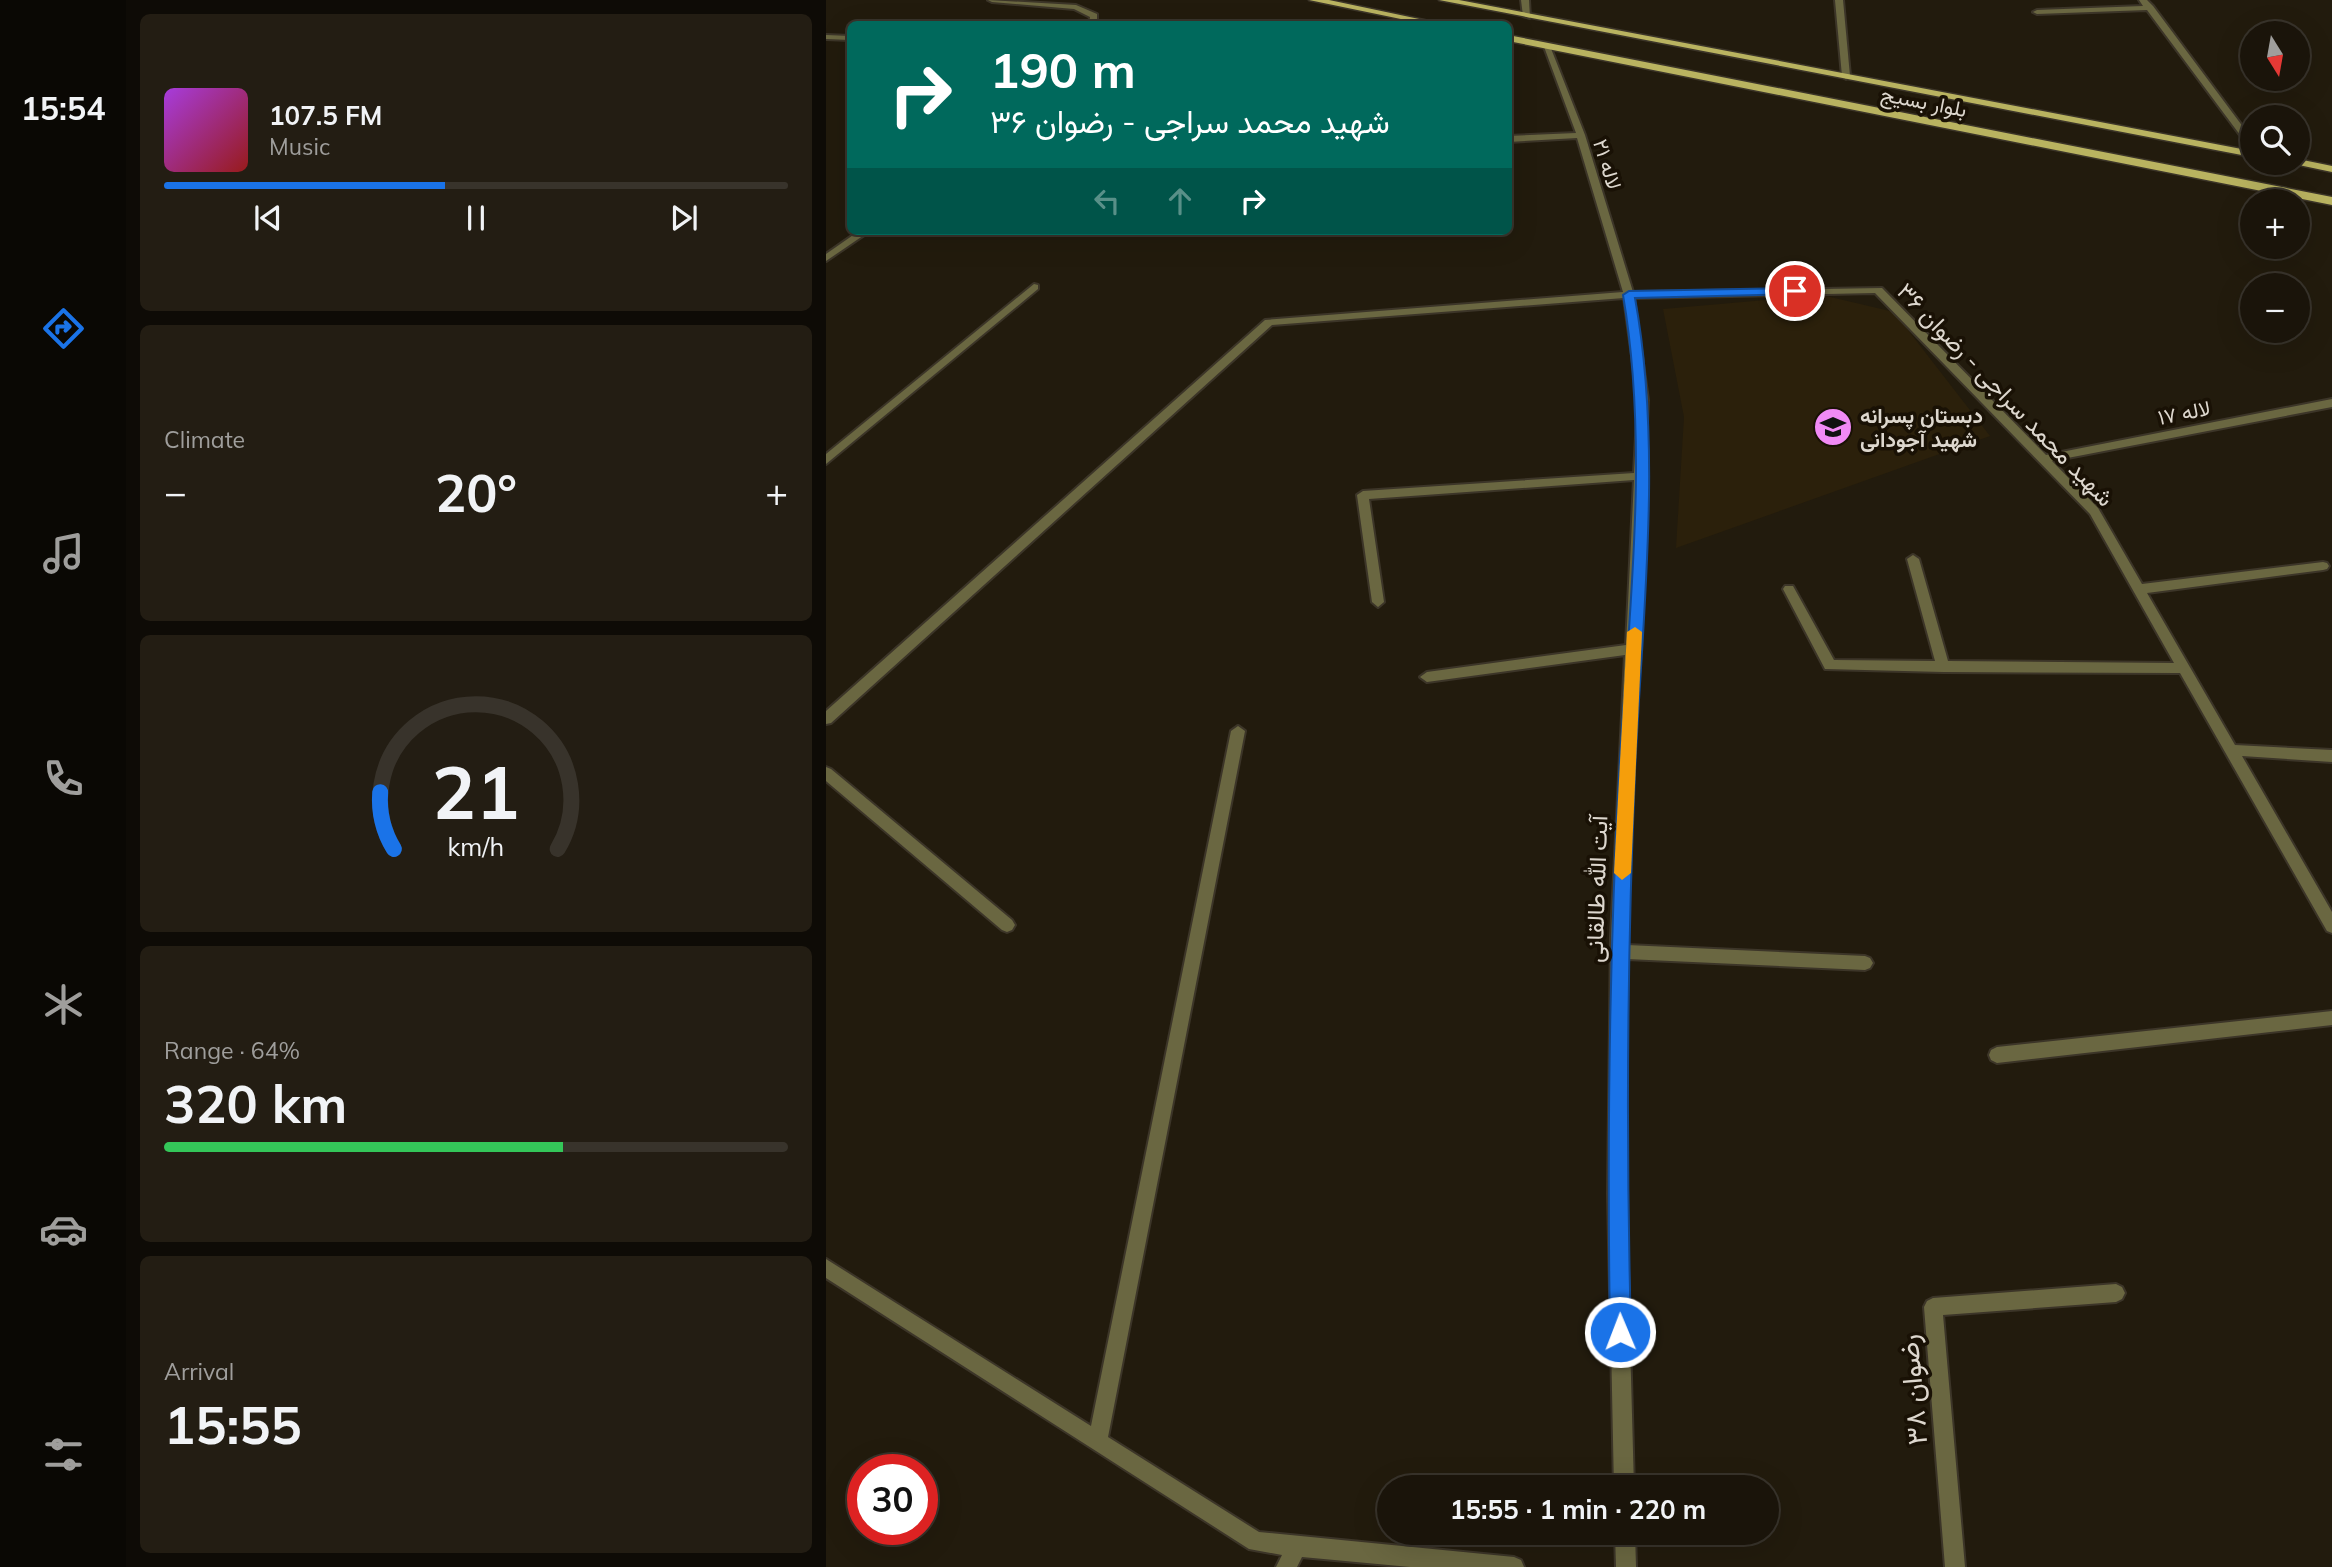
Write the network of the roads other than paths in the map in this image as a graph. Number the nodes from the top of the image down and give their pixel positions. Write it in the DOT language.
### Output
graph roads {
  1 [pos="992,0"];
  2 [pos="1314,0"];
  3 [pos="1444,0"];
  4 [pos="1525,0"];
  5 [pos="1839,0"];
  6 [pos="2143,0"];
  7 [pos="2150,8"];
  8 [pos="2037,12"];
  9 [pos="1527,16"];
  10 [pos="1093,21"];
  11 [pos="1422,21"];
  12 [pos="826,37"];
  13 [pos="847,38"];
  14 [pos="1512,39"];
  15 [pos="1546,46"];
  16 [pos="1846,76"];
  17 [pos="2240,129"];
  18 [pos="1581,135"];
  19 [pos="1512,139"];
  20 [pos="2240,151"];
  21 [pos="2310,164"];
  22 [pos="2332,169"];
  23 [pos="2332,201"];
  24 [pos="859,235"];
  25 [pos="826,258"];
  26 [pos="1034,287"];
  27 [pos="1629,295"];
  28 [pos="2332,403"];
  29 [pos="2043,459"];
  30 [pos="826,460"];
  31 [pos="1642,476"];
  32 [pos="1913,559"];
  33 [pos="2323,566"];
  34 [pos="1789,589"];
  35 [pos="2139,589"];
  36 [pos="1378,602"];
  37 [pos="1634,649"];
  38 [pos="1943,667"];
  39 [pos="2185,668"];
  40 [pos="1427,677"];
  41 [pos="826,719"];
  42 [pos="1238,731"];
  43 [pos="2231,750"];
  44 [pos="2332,757"];
  45 [pos="826,773"];
  46 [pos="1007,925"];
  47 [pos="2332,926"];
  48 [pos="1619,952"];
  49 [pos="1866,963"];
  50 [pos="2332,1018"];
  51 [pos="1997,1055"];
  52 [pos="826,1268"];
  53 [pos="2116,1293"];
  54 [pos="1098,1441"];
  55 [pos="1624,1475"];
  56 [pos="1625,1545"];
  57 [pos="1297,1546"];
  58 [pos="1286,1567"];
  59 [pos="1514,1567"];
  60 [pos="1626,1567"];
  61 [pos="1955,1567"];
  1 -- 10 [label="street"];
  2 -- 11 [label="main road"];
  3 -- 9 [label="main road, بلوار بسیج"];
  4 -- 9 [label="street"];
  5 -- 16 [label="street"];
  6 -- 7 [label="street"];
  7 -- 8 [label="street"];
  7 -- 17 [label="street"];
  9 -- 16 [label="main road, بلوار بسیج"];
  12 -- 13 [label="street"];
  14 -- 15 [label="main road, بلوار بسیج"];
  15 -- 18 [label="street, لاله ۲۱"];
  15 -- 23 [label="main road, بلوار بسیج"];
  16 -- 20 [label="main road, بلوار بسیج"];
  18 -- 19 [label="street"];
  18 -- 27 [label="street, لاله ۲۱"];
  21 -- 22 [label="main road"];
  24 -- 25 [label="street"];
  26 -- 30 [label="street"];
  27 -- 29 [label="street, شهید محمد سراجی - رضوان ۳۶"];
  27 -- 31 [label="street, آیت الله طالقانی"];
  27 -- 41 [label="street, شهید محمد سراجی - رضوان ۳۶"];
  28 -- 29 [label="street, لاله ۱۷"];
  29 -- 35 [label="street, شهید محمد سراجی - رضوان ۳۶"];
  31 -- 36 [label="street"];
  31 -- 37 [label="street, آیت الله طالقانی"];
  32 -- 38 [label="street"];
  33 -- 35 [label="street"];
  34 -- 38 [label="street"];
  35 -- 39 [label="street, شهید محمد سراجی - رضوان ۳۶"];
  37 -- 40 [label="street"];
  37 -- 48 [label="street, آیت الله طالقانی"];
  38 -- 39 [label="street"];
  39 -- 43 [label="street, شهید محمد سراجی - رضوان ۳۶"];
  42 -- 54 [label="street"];
  43 -- 44 [label="street"];
  43 -- 47 [label="street, شهید محمد سراجی - رضوان ۳۶"];
  45 -- 46 [label="street"];
  48 -- 49 [label="street"];
  48 -- 55 [label="street, آیت الله طالقانی"];
  50 -- 51 [label="street"];
  52 -- 54 [label="street"];
  53 -- 61 [label="street, رضوان ۳۸"];
  54 -- 57 [label="street"];
  56 -- 60 [label="street"];
  57 -- 58 [label="street"];
  57 -- 59 [label="street"];
}
